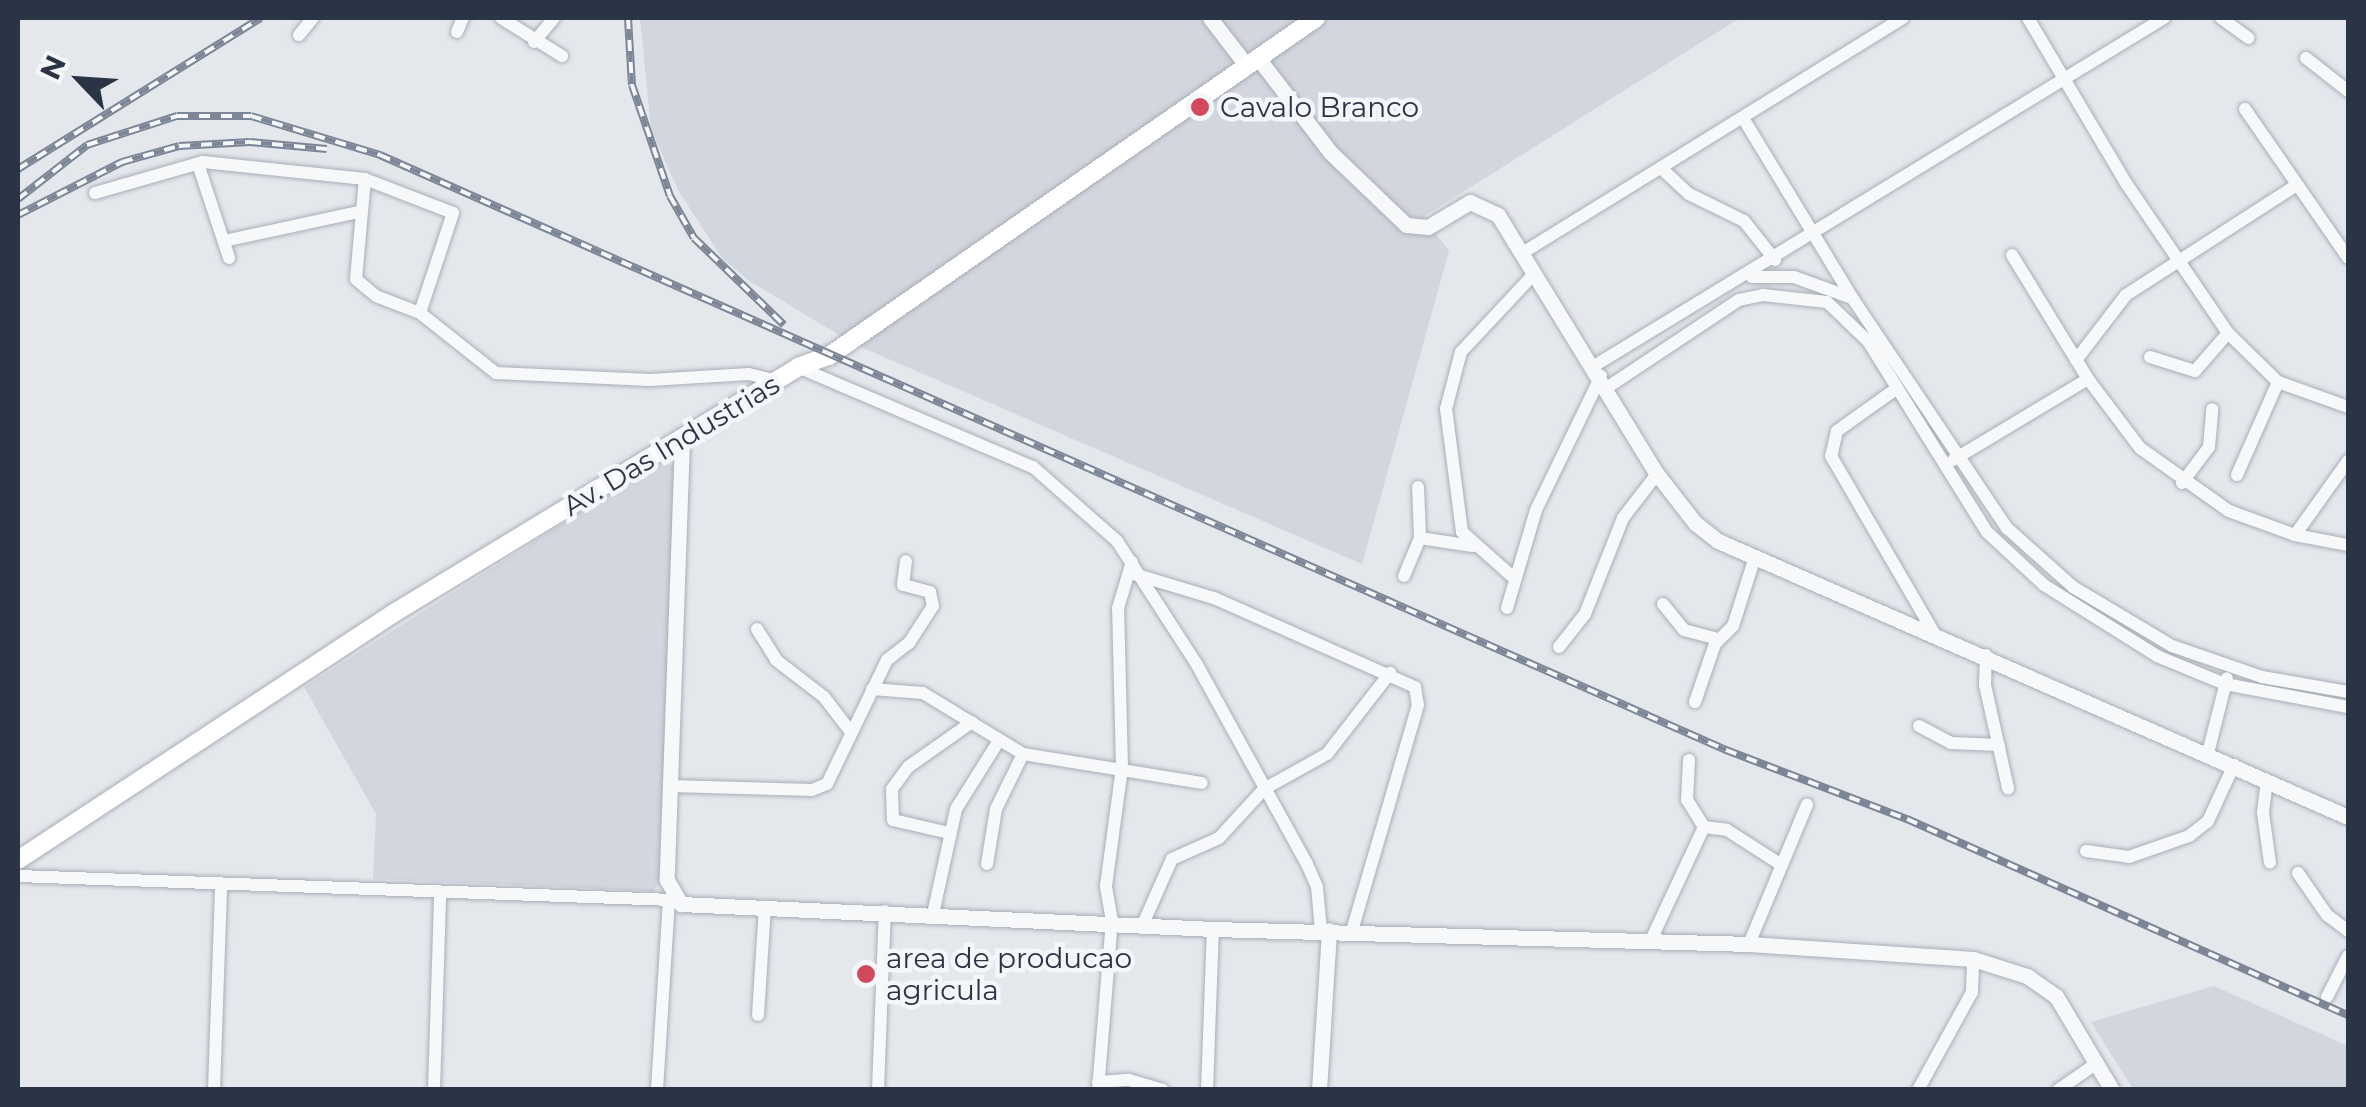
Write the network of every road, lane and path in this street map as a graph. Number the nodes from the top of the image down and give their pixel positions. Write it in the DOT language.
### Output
graph roads {
  1 [pos="313,18"];
  2 [pos="463,18"];
  3 [pos="502,18"];
  4 [pos="554,18"];
  5 [pos="1210,18"];
  6 [pos="1316,18"];
  7 [pos="1903,18"];
  8 [pos="2028,18"];
  9 [pos="2164,18"];
  10 [pos="2221,18"];
  11 [pos="457,32"];
  12 [pos="299,35"];
  13 [pos="2249,38"];
  14 [pos="534,42"];
  15 [pos="562,56"];
  16 [pos="2306,58"];
  17 [pos="1252,62"];
  18 [pos="2066,77"];
  19 [pos="2348,91"];
  20 [pos="2245,109"];
  21 [pos="1743,118"];
  22 [pos="198,164"];
  23 [pos="1661,168"];
  24 [pos="365,179"];
  25 [pos="2295,186"];
  26 [pos="95,193"];
  27 [pos="358,212"];
  28 [pos="1818,233"];
  29 [pos="224,241"];
  30 [pos="1524,252"];
  31 [pos="2012,254"];
  32 [pos="229,258"];
  33 [pos="2348,258"];
  34 [pos="1776,260"];
  35 [pos="2178,262"];
  36 [pos="1534,274"];
  37 [pos="1744,278"];
  38 [pos="1854,299"];
  39 [pos="420,313"];
  40 [pos="1669,322"];
  41 [pos="2228,333"];
  42 [pos="1882,334"];
  43 [pos="1680,338"];
  44 [pos="1868,342"];
  45 [pos="2150,357"];
  46 [pos="2076,360"];
  47 [pos="798,368"];
  48 [pos="1601,376"];
  49 [pos="2088,379"];
  50 [pos="777,382"];
  51 [pos="2278,382"];
  52 [pos="1894,391"];
  53 [pos="2348,407"];
  54 [pos="2212,410"];
  55 [pos="682,440"];
  56 [pos="1958,457"];
  57 [pos="2348,461"];
  58 [pos="1943,467"];
  59 [pos="1657,474"];
  60 [pos="2237,475"];
  61 [pos="2182,483"];
  62 [pos="1418,487"];
  63 [pos="2296,535"];
  64 [pos="1420,538"];
  65 [pos="2348,544"];
  66 [pos="1472,546"];
  67 [pos="1756,556"];
  68 [pos="906,560"];
  69 [pos="1133,568"];
  70 [pos="1404,576"];
  71 [pos="1515,579"];
  72 [pos="1662,604"];
  73 [pos="1506,608"];
  74 [pos="757,628"];
  75 [pos="1933,632"];
  76 [pos="1718,639"];
  77 [pos="1558,647"];
  78 [pos="1986,655"];
  79 [pos="2230,666"];
  80 [pos="1390,674"];
  81 [pos="2226,684"];
  82 [pos="872,689"];
  83 [pos="2348,692"];
  84 [pos="1695,702"];
  85 [pos="2348,707"];
  86 [pos="972,722"];
  87 [pos="1918,726"];
  88 [pos="850,731"];
  89 [pos="998,742"];
  90 [pos="1999,745"];
  91 [pos="2208,753"];
  92 [pos="1024,754"];
  93 [pos="1689,760"];
  94 [pos="2234,765"];
  95 [pos="1122,768"];
  96 [pos="2267,780"];
  97 [pos="1202,783"];
  98 [pos="670,786"];
  99 [pos="2008,788"];
  100 [pos="1264,789"];
  101 [pos="1807,805"];
  102 [pos="2348,817"];
  103 [pos="1704,827"];
  104 [pos="949,833"];
  105 [pos="2086,851"];
  106 [pos="18,860"];
  107 [pos="2270,863"];
  108 [pos="987,864"];
  109 [pos="1780,864"];
  110 [pos="2298,873"];
  111 [pos="18,876"];
  112 [pos="221,888"];
  113 [pos="440,895"];
  114 [pos="671,900"];
  115 [pos="765,908"];
  116 [pos="885,911"];
  117 [pos="933,914"];
  118 [pos="1112,922"];
  119 [pos="1144,924"];
  120 [pos="1213,929"];
  121 [pos="1326,931"];
  122 [pos="1352,931"];
  123 [pos="2348,931"];
  124 [pos="1651,940"];
  125 [pos="1750,944"];
  126 [pos="2348,956"];
  127 [pos="1973,960"];
  128 [pos="2327,997"];
  129 [pos="758,1015"];
  130 [pos="2097,1062"];
  131 [pos="1098,1086"];
  132 [pos="214,1090"];
  133 [pos="434,1090"];
  134 [pos="656,1090"];
  135 [pos="878,1090"];
  136 [pos="1163,1090"];
  137 [pos="1207,1090"];
  138 [pos="1319,1090"];
  139 [pos="1918,1090"];
  140 [pos="2058,1090"];
  141 [pos="2112,1090"];
  1 -- 12 [label="street"];
  2 -- 11 [label="street"];
  3 -- 14 [label="street"];
  4 -- 14 [label="street"];
  5 -- 17 [label="street"];
  6 -- 17 [label="main road, Av. Das Industrias"];
  7 -- 21 [label="street"];
  8 -- 18 [label="street"];
  9 -- 18 [label="street"];
  10 -- 13 [label="street"];
  14 -- 15 [label="street"];
  16 -- 19 [label="street"];
  17 -- 30 [label="street"];
  17 -- 47 [label="main road, Av. Das Industrias"];
  18 -- 28 [label="street"];
  18 -- 35 [label="street"];
  20 -- 25 [label="street"];
  21 -- 23 [label="street"];
  21 -- 28 [label="street"];
  22 -- 24 [label="street"];
  22 -- 26 [label="street"];
  22 -- 29 [label="street"];
  23 -- 30 [label="street"];
  23 -- 34 [label="street"];
  24 -- 27 [label="street"];
  24 -- 39 [label="street"];
  25 -- 33 [label="street"];
  25 -- 35 [label="street"];
  27 -- 29 [label="street"];
  27 -- 39 [label="street"];
  28 -- 34 [label="street"];
  28 -- 38 [label="street"];
  29 -- 32 [label="street"];
  30 -- 36 [label="street"];
  31 -- 46 [label="street"];
  34 -- 37 [label="street"];
  35 -- 41 [label="street"];
  35 -- 46 [label="street"];
  36 -- 48 [label="street"];
  36 -- 66 [label="street"];
  37 -- 38 [label="street"];
  37 -- 40 [label="street"];
  38 -- 42 [label="street"];
  39 -- 50 [label="street"];
  40 -- 43 [label="street"];
  40 -- 48 [label="street"];
  41 -- 45 [label="street"];
  41 -- 51 [label="street"];
  42 -- 44 [label="street"];
  42 -- 56 [label="street"];
  43 -- 44 [label="street"];
  43 -- 48 [label="street"];
  44 -- 52 [label="street"];
  46 -- 49 [label="street"];
  47 -- 50 [label="main road, Av. Das Industrias"];
  47 -- 69 [label="street"];
  48 -- 59 [label="street"];
  48 -- 71 [label="street"];
  49 -- 56 [label="street"];
  49 -- 61 [label="street"];
  50 -- 55 [label="main road, Av. Das Industrias"];
  51 -- 53 [label="street"];
  51 -- 60 [label="street"];
  52 -- 58 [label="street"];
  52 -- 75 [label="street"];
  54 -- 61 [label="street"];
  55 -- 98 [label="street"];
  55 -- 106 [label="main road, Av. Das Industrias"];
  56 -- 58 [label="street"];
  56 -- 79 [label="street"];
  57 -- 63 [label="street"];
  58 -- 81 [label="street"];
  59 -- 67 [label="street"];
  59 -- 77 [label="street"];
  61 -- 63 [label="street"];
  62 -- 64 [label="street"];
  63 -- 65 [label="street"];
  64 -- 66 [label="street"];
  64 -- 70 [label="street"];
  66 -- 71 [label="street"];
  67 -- 75 [label="street"];
  67 -- 76 [label="street"];
  68 -- 82 [label="street"];
  69 -- 80 [label="street"];
  69 -- 95 [label="street"];
  69 -- 100 [label="street"];
  71 -- 73 [label="street"];
  72 -- 76 [label="street"];
  74 -- 88 [label="street"];
  75 -- 78 [label="street"];
  76 -- 84 [label="street"];
  78 -- 90 [label="street"];
  78 -- 91 [label="street"];
  79 -- 81 [label="street"];
  79 -- 83 [label="street"];
  80 -- 100 [label="street"];
  80 -- 122 [label="street"];
  81 -- 85 [label="street"];
  81 -- 91 [label="street"];
  82 -- 86 [label="street"];
  82 -- 88 [label="street"];
  86 -- 89 [label="street"];
  86 -- 104 [label="street"];
  87 -- 90 [label="street"];
  88 -- 98 [label="street"];
  89 -- 92 [label="street"];
  89 -- 104 [label="street"];
  90 -- 99 [label="street"];
  91 -- 94 [label="street"];
  92 -- 95 [label="street"];
  92 -- 108 [label="street"];
  93 -- 103 [label="street"];
  94 -- 96 [label="street"];
  94 -- 105 [label="street"];
  95 -- 97 [label="street"];
  95 -- 118 [label="street"];
  96 -- 102 [label="street"];
  96 -- 107 [label="street"];
  98 -- 114 [label="street"];
  100 -- 119 [label="street"];
  100 -- 121 [label="street"];
  101 -- 109 [label="street"];
  103 -- 109 [label="street"];
  103 -- 124 [label="street"];
  104 -- 117 [label="street"];
  109 -- 125 [label="street"];
  110 -- 123 [label="street"];
  111 -- 112 [label="street"];
  112 -- 113 [label="street"];
  112 -- 132 [label="street"];
  113 -- 114 [label="street"];
  113 -- 133 [label="street"];
  114 -- 115 [label="street"];
  114 -- 134 [label="street"];
  115 -- 116 [label="street"];
  115 -- 129 [label="street"];
  116 -- 117 [label="street"];
  116 -- 135 [label="street"];
  117 -- 118 [label="street"];
  118 -- 119 [label="street"];
  118 -- 131 [label="street"];
  119 -- 120 [label="street"];
  120 -- 121 [label="street"];
  120 -- 137 [label="street"];
  121 -- 122 [label="street"];
  121 -- 138 [label="street"];
  122 -- 124 [label="street"];
  124 -- 125 [label="street"];
  125 -- 127 [label="street"];
  126 -- 128 [label="street"];
  127 -- 130 [label="street"];
  127 -- 139 [label="street"];
  130 -- 140 [label="street"];
  130 -- 141 [label="street"];
  131 -- 136 [label="street"];
}
